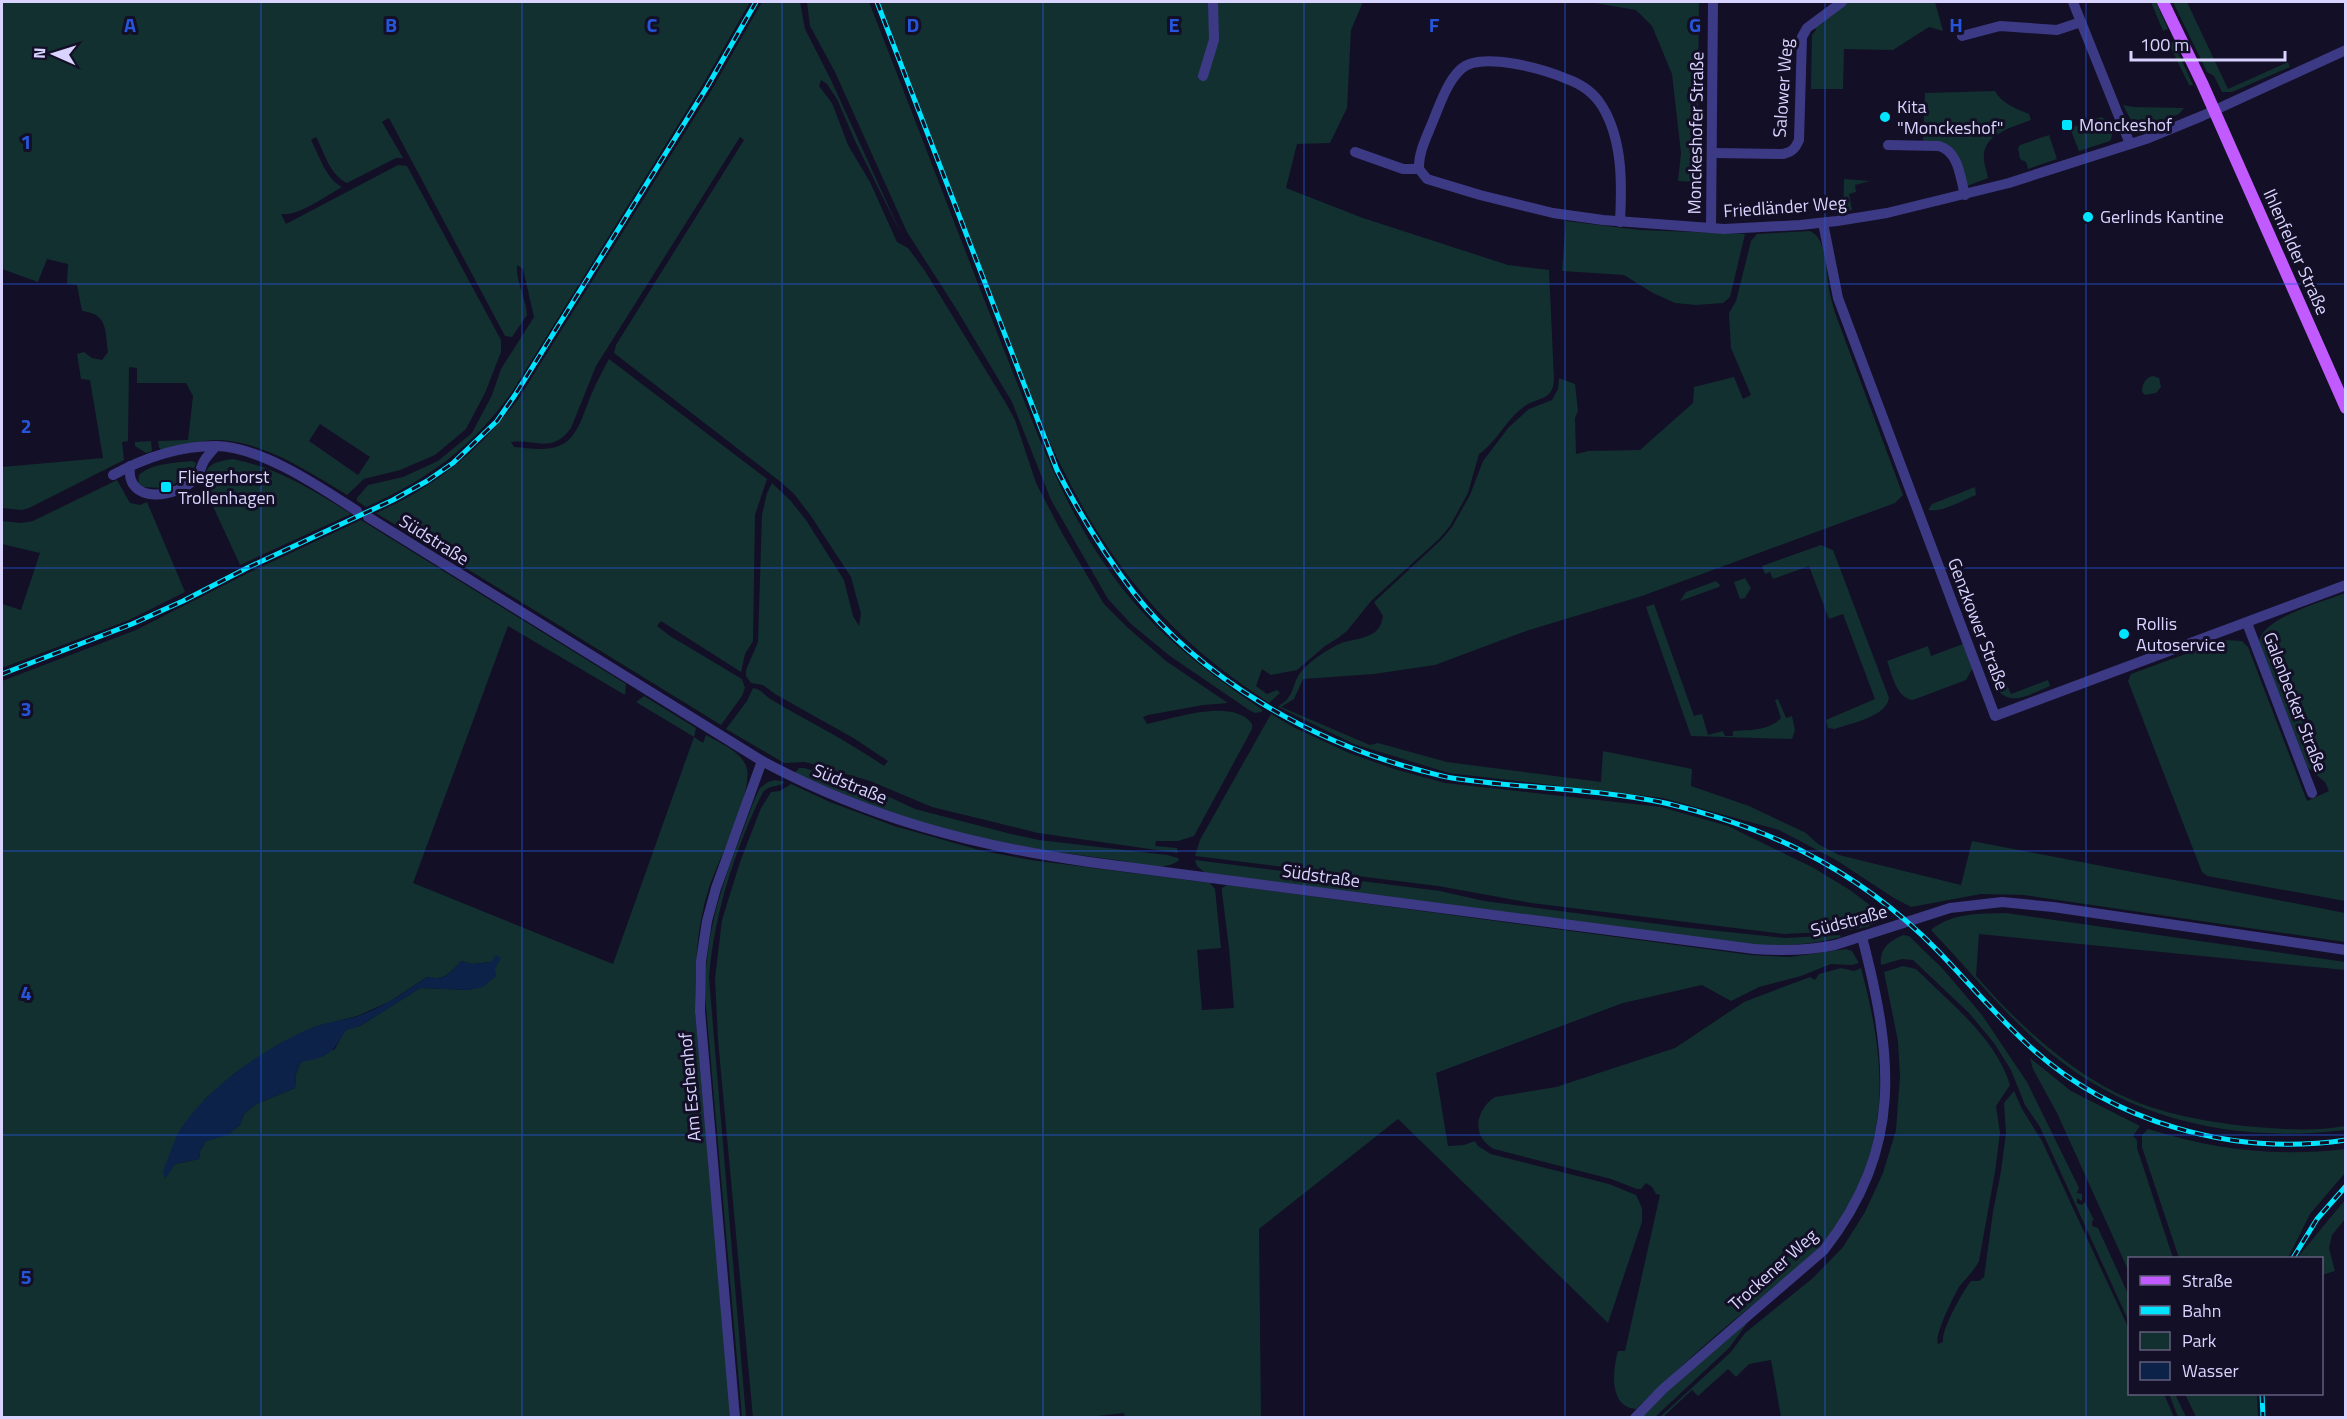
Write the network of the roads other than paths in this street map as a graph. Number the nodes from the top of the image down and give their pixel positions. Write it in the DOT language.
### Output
graph roads {
  1 [pos="1213,2"];
  2 [pos="1713,2"];
  3 [pos="1842,2"];
  4 [pos="2073,2"];
  5 [pos="2163,2"];
  6 [pos="2081,22"];
  7 [pos="1962,36"];
  8 [pos="2346,50"];
  9 [pos="1203,75"];
  10 [pos="2213,110"];
  11 [pos="2130,144"];
  12 [pos="1888,145"];
  13 [pos="1355,152"];
  14 [pos="1713,153"];
  15 [pos="1419,169"];
  16 [pos="1965,195"];
  17 [pos="1620,222"];
  18 [pos="1823,223"];
  19 [pos="1711,228"];
  20 [pos="2346,408"];
  21 [pos="216,446"];
  22 [pos="130,466"];
  23 [pos="113,475"];
  24 [pos="357,511"];
  25 [pos="368,517"];
  26 [pos="2346,585"];
  27 [pos="2247,623"];
  28 [pos="762,761"];
  29 [pos="2312,793"];
  30 [pos="1862,937"];
  31 [pos="2346,950"];
  32 [pos="735,1418"];
  33 [pos="1635,1418"];
  1 -- 9 [label="street"];
  2 -- 14 [label="street, Monckeshofer Straße"];
  3 -- 14 [label="street, Salower Weg"];
  4 -- 6 [label="street"];
  5 -- 10 [label="main road, Ihlenfelder Straße"];
  6 -- 7 [label="street"];
  6 -- 11 [label="street"];
  8 -- 10 [label="street"];
  10 -- 11 [label="street, Friedländer Weg"];
  10 -- 20 [label="main road, Ihlenfelder Straße"];
  11 -- 16 [label="street, Friedländer Weg"];
  12 -- 16 [label="street"];
  13 -- 15 [label="street, Friedländer Weg"];
  14 -- 19 [label="street, Monckeshofer Straße"];
  15 -- 17 [label="street, Friedländer Weg"];
  15 -- 17 [label="street"];
  16 -- 18 [label="street, Friedländer Weg"];
  17 -- 19 [label="street, Friedländer Weg"];
  18 -- 19 [label="street, Friedländer Weg"];
  18 -- 27 [label="street, Genzkower Straße"];
  21 -- 22 [label="street"];
  21 -- 22 [label="street"];
  21 -- 24 [label="street"];
  22 -- 23 [label="street"];
  25 -- 28 [label="street, Südstraße"];
  26 -- 27 [label="street, Genzkower Straße"];
  27 -- 29 [label="street, Galenbecker Straße"];
  28 -- 30 [label="street, Südstraße"];
  28 -- 32 [label="street, Am Eschenhof"];
  30 -- 31 [label="street, Südstraße"];
  30 -- 33 [label="street, Trockener Weg"];
}
